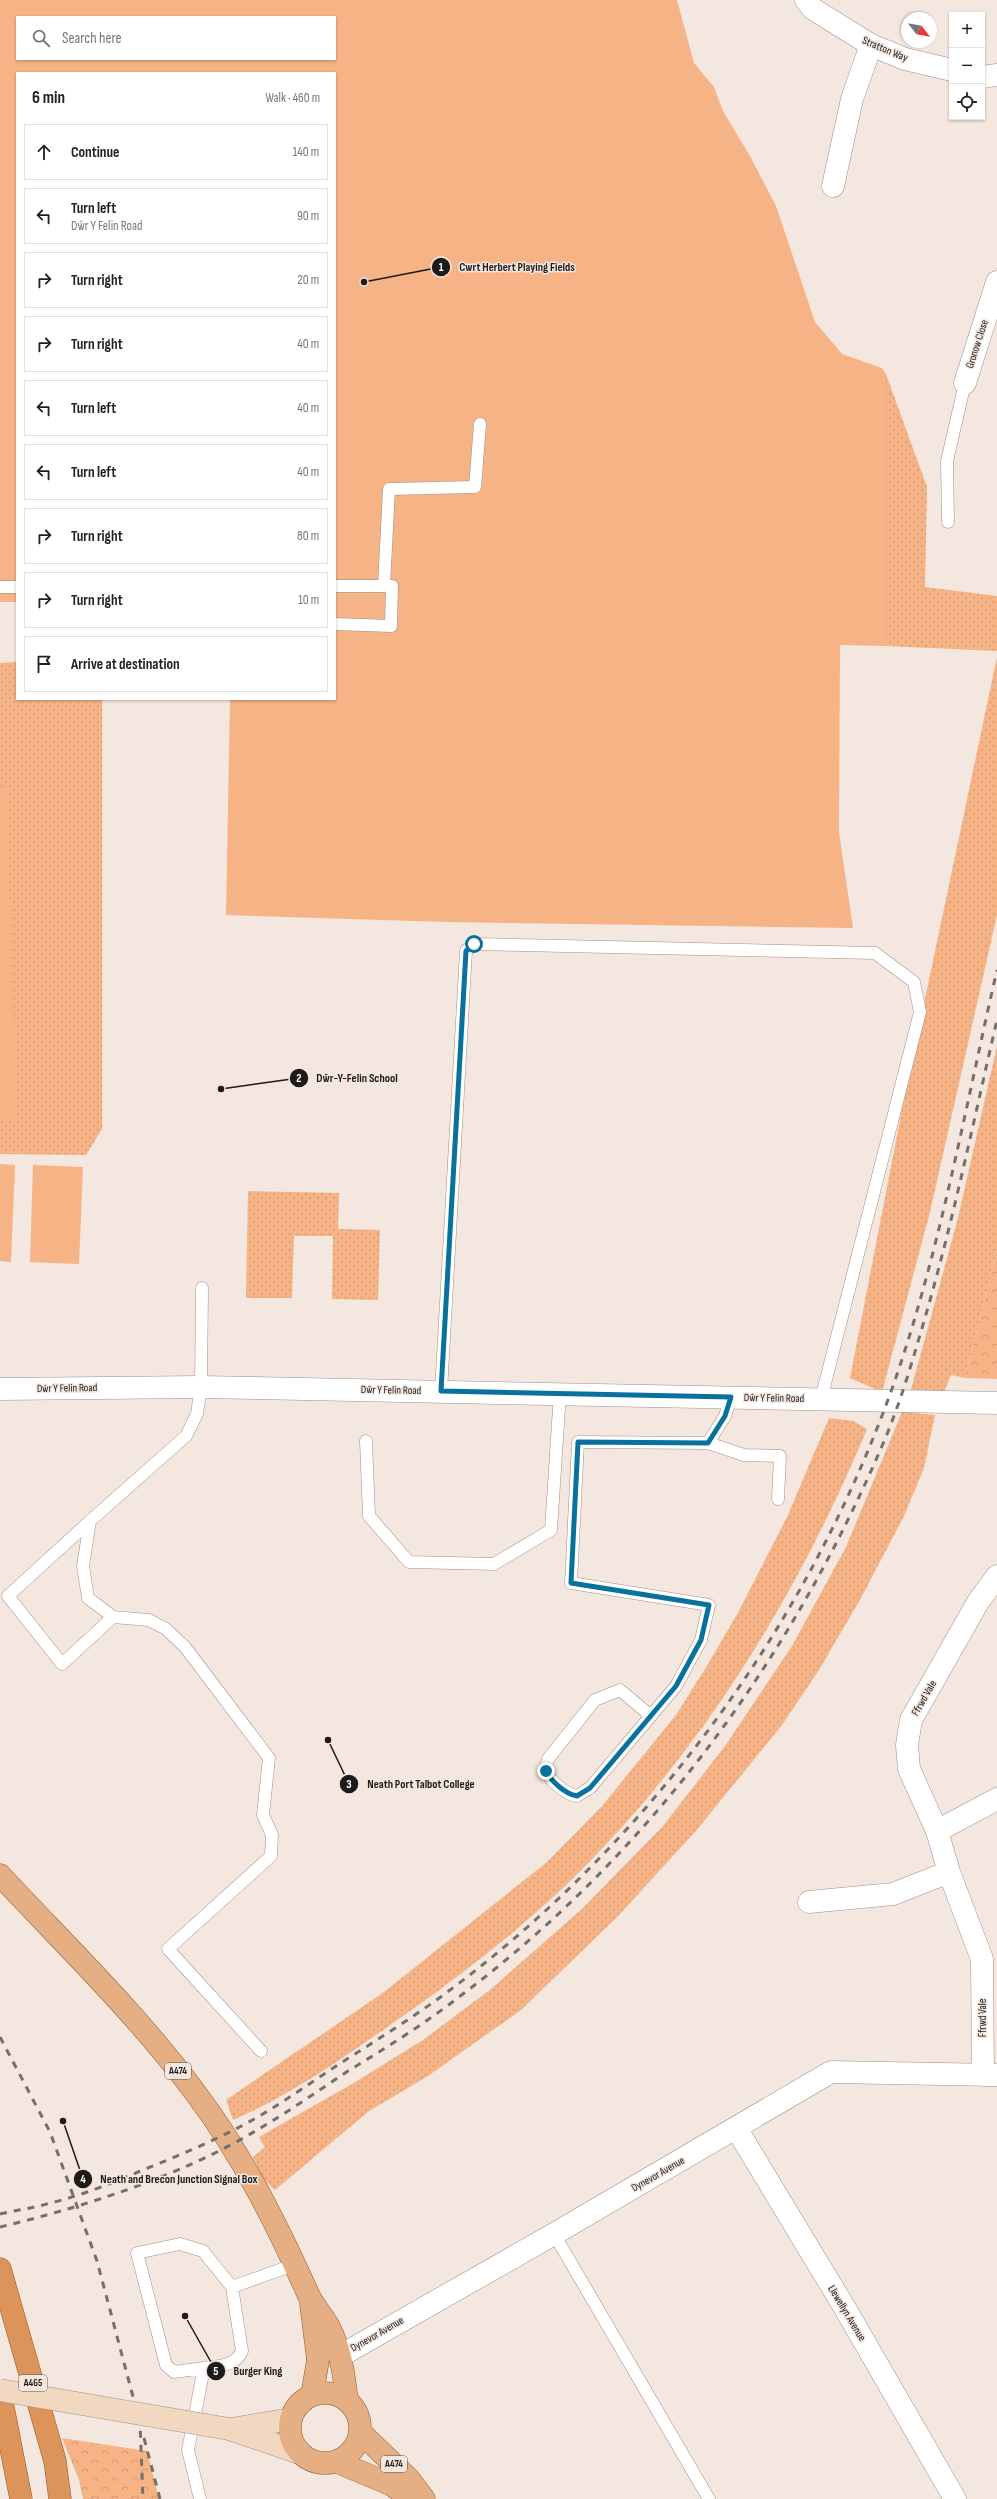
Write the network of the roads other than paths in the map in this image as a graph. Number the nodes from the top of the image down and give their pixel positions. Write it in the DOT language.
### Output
graph roads {
  1 [pos="806,0"];
  2 [pos="871,45"];
  3 [pos="949,69"];
  4 [pos="997,75"];
  5 [pos="985,77"];
  6 [pos="833,186"];
  7 [pos="997,282"];
  8 [pos="964,383"];
  9 [pos="480,424"];
  10 [pos="948,522"];
  11 [pos="336,586"];
  12 [pos="384,586"];
  13 [pos="0,587"];
  14 [pos="16,587"];
  15 [pos="336,624"];
  16 [pos="202,1288"];
  17 [pos="201,1387"];
  18 [pos="0,1389"];
  19 [pos="441,1391"];
  20 [pos="560,1393"];
  21 [pos="731,1397"];
  22 [pos="821,1399"];
  23 [pos="997,1403"];
  24 [pos="366,1441"];
  25 [pos="708,1443"];
  26 [pos="778,1499"];
  27 [pos="90,1522"];
  28 [pos="997,1576"];
  29 [pos="113,1617"];
  30 [pos="651,1716"];
  31 [pos="997,1799"];
  32 [pos="937,1830"];
  33 [pos="949,1872"];
  34 [pos="0,1875"];
  35 [pos="809,1902"];
  36 [pos="261,2051"];
  37 [pos="990,2075"];
  38 [pos="736,2128"];
  39 [pos="554,2234"];
  40 [pos="296,2264"];
  41 [pos="0,2269"];
  42 [pos="232,2287"];
  43 [pos="310,2298"];
  44 [pos="340,2356"];
  45 [pos="204,2368"];
  46 [pos="0,2391"];
  47 [pos="312,2395"];
  48 [pos="347,2400"];
  49 [pos="291,2419"];
  50 [pos="229,2429"];
  51 [pos="360,2432"];
  52 [pos="300,2453"];
  53 [pos="337,2462"];
  54 [pos="21,2499"];
  55 [pos="60,2499"];
  56 [pos="200,2499"];
  57 [pos="411,2499"];
  58 [pos="424,2499"];
  59 [pos="709,2499"];
  60 [pos="955,2499"];
  1 -- 2 [label="street, Stratton Way"];
  2 -- 3 [label="street, Stratton Way"];
  2 -- 6 [label="street"];
  4 -- 5 [label="street"];
  7 -- 8 [label="street, Gronow Close"];
  8 -- 10 [label="lane"];
  9 -- 12 [label="lane"];
  11 -- 12 [label="lane"];
  12 -- 15 [label="lane"];
  13 -- 14 [label="lane"];
  16 -- 17 [label="lane"];
  17 -- 18 [label="street, Dŵr Y Felin Road"];
  17 -- 19 [label="street, Dŵr Y Felin Road"];
  17 -- 27 [label="lane"];
  19 -- 20 [label="street, Dŵr Y Felin Road"];
  19 -- 22 [label="lane"];
  20 -- 21 [label="street, Dŵr Y Felin Road"];
  20 -- 24 [label="lane"];
  21 -- 22 [label="street, Dŵr Y Felin Road"];
  21 -- 25 [label="lane"];
  22 -- 23 [label="street, Dŵr Y Felin Road"];
  25 -- 26 [label="lane"];
  25 -- 30 [label="lane"];
  27 -- 29 [label="lane"];
  27 -- 29 [label="lane"];
  28 -- 32 [label="street, Ffrwd Vale"];
  29 -- 36 [label="lane"];
  30 -- 30 [label="lane"];
  31 -- 32 [label="street"];
  32 -- 33 [label="street, Ffrwd Vale"];
  33 -- 35 [label="street"];
  33 -- 37 [label="street, Ffrwd Vale"];
  34 -- 40 [label="main road, A474"];
  37 -- 38 [label="street, Dynevor Avenue"];
  38 -- 39 [label="street, Dynevor Avenue"];
  38 -- 60 [label="street, Llewellyn Avenue"];
  39 -- 44 [label="street, Dynevor Avenue"];
  39 -- 59 [label="lane"];
  40 -- 42 [label="lane"];
  40 -- 43 [label="main road, A474"];
  41 -- 55 [label="highway, A465"];
  42 -- 45 [label="lane"];
  42 -- 45 [label="lane"];
  43 -- 44 [label="main road, A474"];
  43 -- 47 [label="main road, A474"];
  44 -- 48 [label="main road, A474"];
  45 -- 56 [label="lane"];
  46 -- 50 [label="main road, bridge"];
  46 -- 54 [label="highway"];
  47 -- 48 [label="main road"];
  47 -- 49 [label="main road"];
  48 -- 51 [label="main road"];
  49 -- 50 [label="main road"];
  49 -- 52 [label="main road"];
  50 -- 52 [label="main road"];
  51 -- 53 [label="main road"];
  51 -- 58 [label="main road, A474"];
  52 -- 53 [label="main road"];
  53 -- 57 [label="main road, A474"];
}
